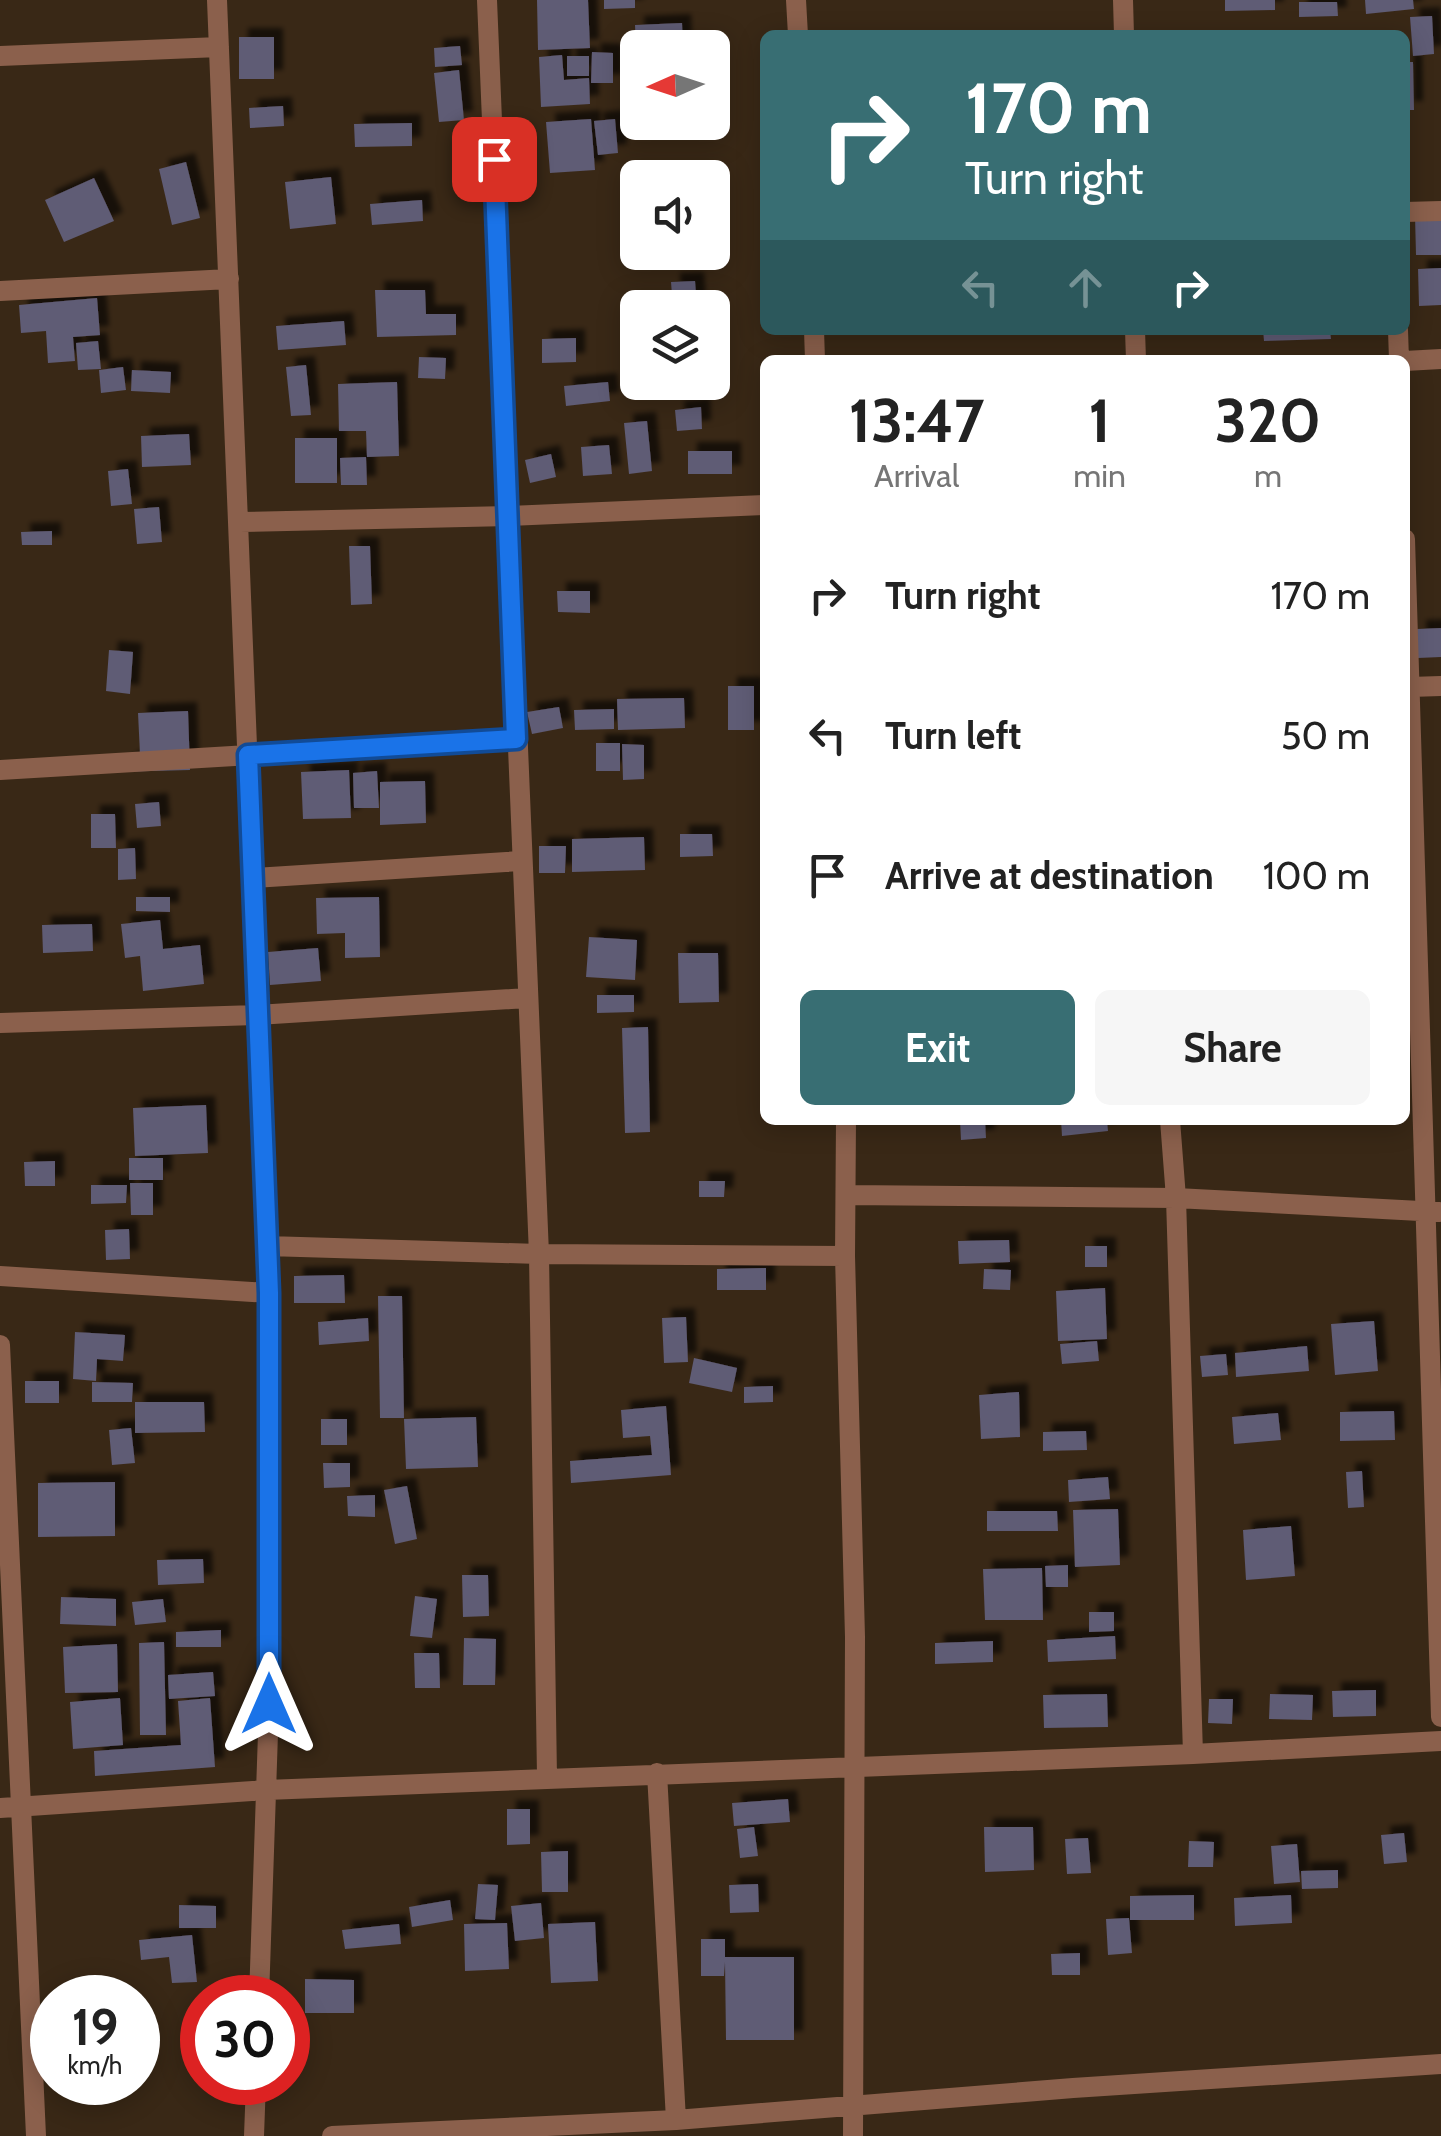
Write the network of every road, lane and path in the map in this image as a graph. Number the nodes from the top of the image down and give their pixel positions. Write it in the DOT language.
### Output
graph roads {
  1 [pos="217,0"];
  2 [pos="486,0"];
  3 [pos="796,0"];
  4 [pos="1123,0"];
  5 [pos="798,30"];
  6 [pos="1124,30"];
  7 [pos="218,46"];
  8 [pos="0,56"];
  9 [pos="1441,211"];
  10 [pos="1410,212"];
  11 [pos="229,278"];
  12 [pos="0,290"];
  13 [pos="1441,359"];
  14 [pos="1410,360"];
  15 [pos="760,505"];
  16 [pos="509,516"];
  17 [pos="240,522"];
  18 [pos="1441,686"];
  19 [pos="1410,688"];
  20 [pos="516,739"];
  21 [pos="248,755"];
  22 [pos="0,770"];
  23 [pos="521,861"];
  24 [pos="253,878"];
  25 [pos="527,998"];
  26 [pos="1413,1014"];
  27 [pos="258,1015"];
  28 [pos="0,1023"];
  29 [pos="846,1125"];
  30 [pos="1170,1125"];
  31 [pos="847,1195"];
  32 [pos="1176,1198"];
  33 [pos="1434,1212"];
  34 [pos="267,1246"];
  35 [pos="539,1254"];
  36 [pos="845,1256"];
  37 [pos="0,1276"];
  38 [pos="269,1293"];
  39 [pos="0,1345"];
  40 [pos="1441,1716"];
  41 [pos="1441,1741"];
  42 [pos="1193,1754"];
  43 [pos="856,1766"];
  44 [pos="658,1773"];
  45 [pos="548,1777"];
  46 [pos="266,1790"];
  47 [pos="23,1806"];
  48 [pos="0,1808"];
  49 [pos="260,1975"];
  50 [pos="1441,2064"];
  51 [pos="255,2105"];
  52 [pos="853,2108"];
  53 [pos="676,2120"];
  54 [pos="572,2130"];
  55 [pos="36,2136"];
  56 [pos="254,2136"];
  57 [pos="332,2136"];
  58 [pos="853,2136"];
  1 -- 7 [label="street"];
  2 -- 16 [label="street"];
  3 -- 5 [label="street"];
  4 -- 6 [label="street"];
  7 -- 8 [label="street"];
  7 -- 11 [label="street"];
  9 -- 10 [label="street"];
  11 -- 12 [label="street"];
  11 -- 17 [label="street"];
  13 -- 14 [label="street"];
  15 -- 16 [label="street"];
  16 -- 17 [label="street"];
  16 -- 20 [label="street"];
  17 -- 21 [label="street"];
  18 -- 19 [label="street"];
  19 -- 26 [label="street"];
  20 -- 21 [label="street"];
  20 -- 23 [label="street"];
  21 -- 22 [label="street"];
  21 -- 24 [label="street"];
  23 -- 24 [label="street"];
  23 -- 25 [label="street"];
  24 -- 27 [label="street"];
  25 -- 27 [label="street"];
  25 -- 35 [label="street"];
  26 -- 33 [label="street"];
  27 -- 28 [label="street"];
  27 -- 34 [label="street"];
  29 -- 31 [label="street"];
  30 -- 32 [label="street"];
  31 -- 32 [label="street"];
  31 -- 36 [label="street"];
  32 -- 33 [label="street"];
  32 -- 42 [label="street"];
  33 -- 40 [label="street"];
  34 -- 35 [label="street"];
  34 -- 38 [label="street"];
  35 -- 36 [label="street"];
  35 -- 45 [label="street"];
  36 -- 43 [label="street"];
  37 -- 38 [label="street"];
  38 -- 46 [label="street"];
  39 -- 47 [label="street"];
  41 -- 42 [label="street"];
  42 -- 43 [label="street"];
  43 -- 44 [label="street"];
  43 -- 52 [label="street"];
  44 -- 45 [label="street"];
  44 -- 53 [label="street"];
  45 -- 46 [label="street"];
  46 -- 47 [label="street"];
  46 -- 49 [label="street"];
  47 -- 48 [label="street"];
  47 -- 55 [label="street"];
  50 -- 52 [label="street"];
  51 -- 56 [label="street"];
  52 -- 53 [label="street"];
  52 -- 58 [label="street"];
  53 -- 54 [label="street"];
  54 -- 57 [label="street"];
}
